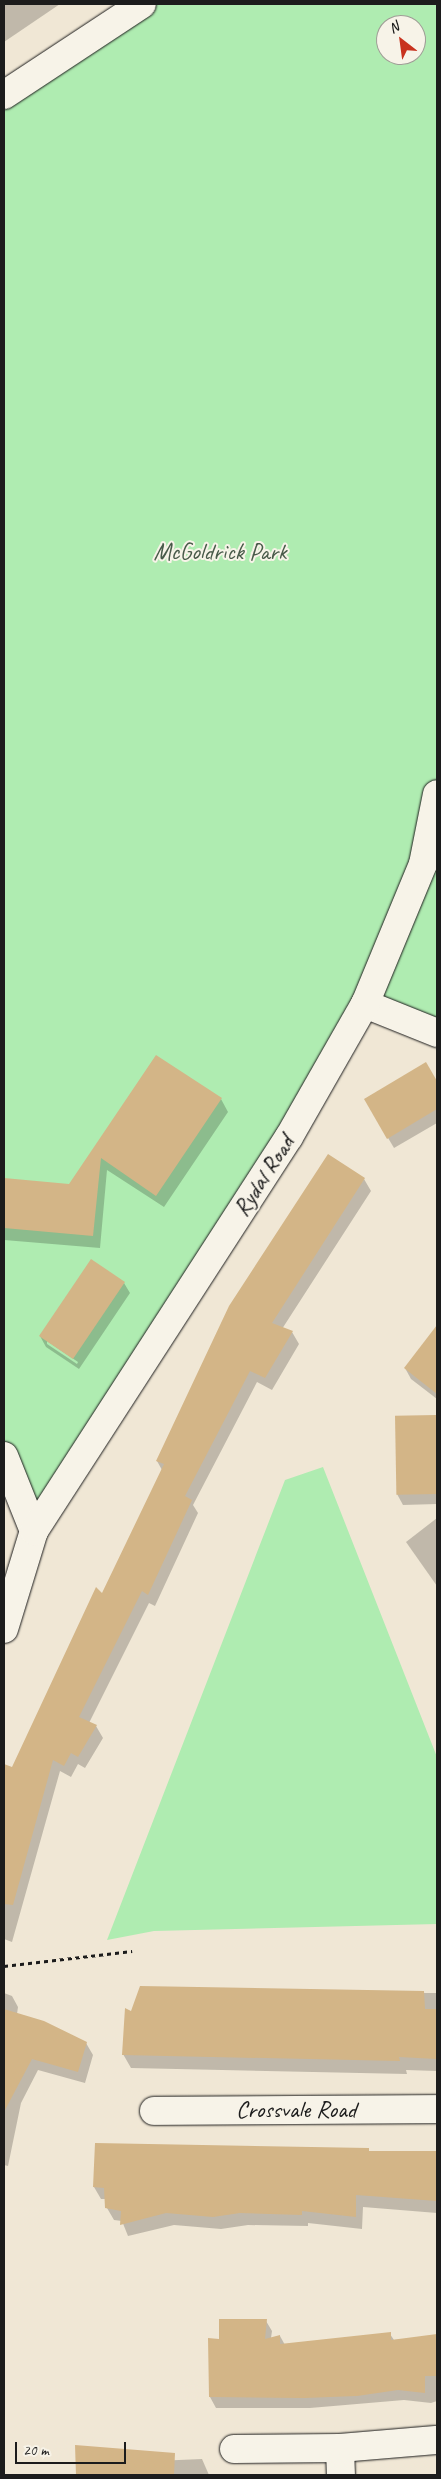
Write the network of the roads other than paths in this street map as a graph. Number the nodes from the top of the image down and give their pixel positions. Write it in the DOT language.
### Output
graph roads {
  1 [pos="142,4"];
  2 [pos="4,95"];
  3 [pos="437,794"];
  4 [pos="366,1004"];
  5 [pos="437,1033"];
  6 [pos="4,1456"];
  7 [pos="34,1532"];
  8 [pos="4,1629"];
  9 [pos="437,2109"];
  10 [pos="154,2111"];
  11 [pos="436,2440"];
  12 [pos="340,2448"];
  13 [pos="234,2450"];
  14 [pos="341,2475"];
  1 -- 2 [label="street"];
  3 -- 4 [label="street, Rydal Road"];
  4 -- 5 [label="street"];
  4 -- 7 [label="street, Rydal Road"];
  6 -- 7 [label="street"];
  7 -- 8 [label="street, Rydal Road"];
  9 -- 10 [label="street, Crossvale Road"];
  11 -- 12 [label="street"];
  12 -- 13 [label="street"];
  12 -- 14 [label="street"];
}
